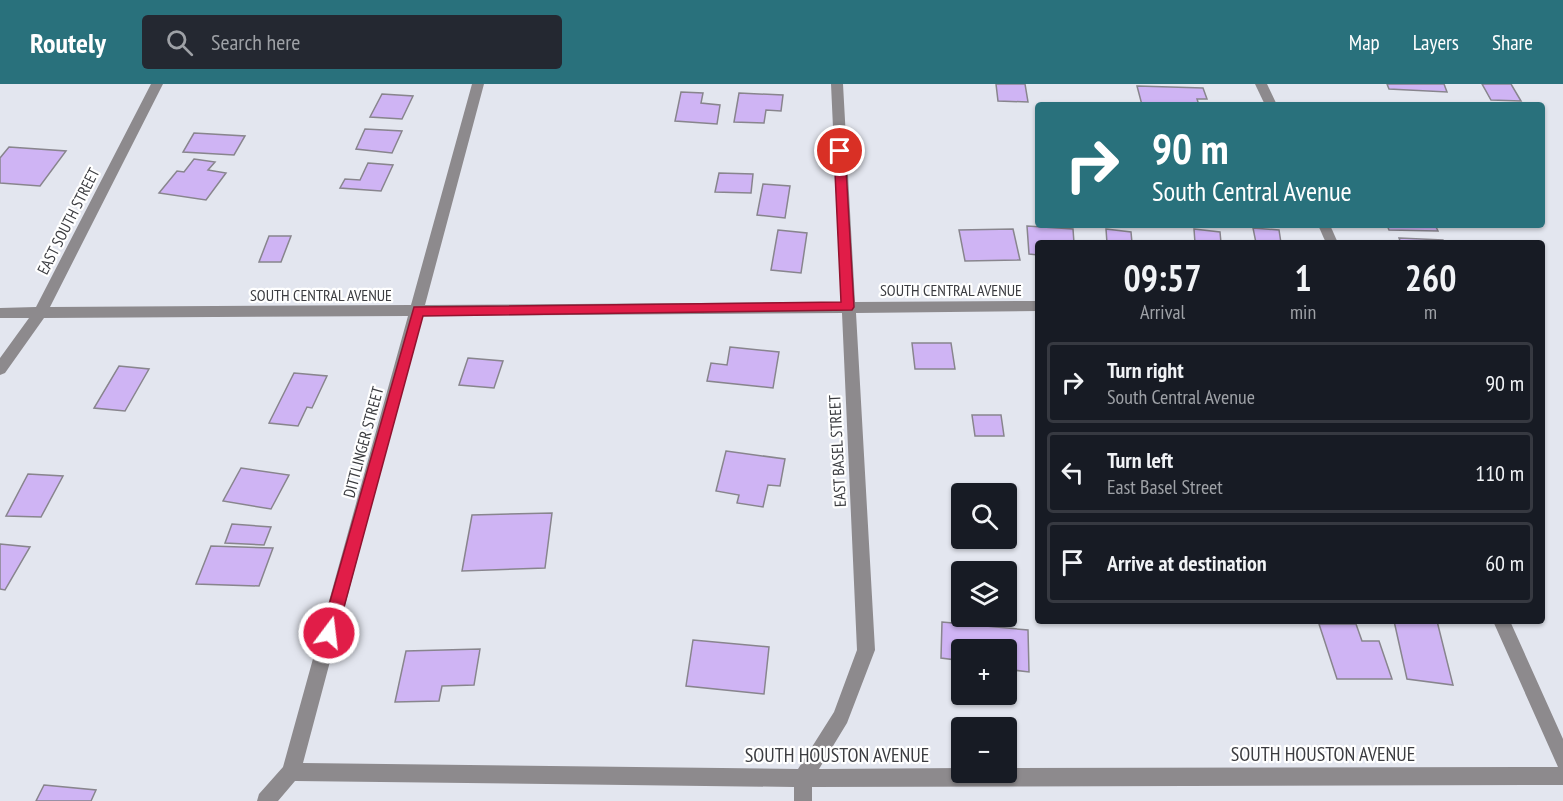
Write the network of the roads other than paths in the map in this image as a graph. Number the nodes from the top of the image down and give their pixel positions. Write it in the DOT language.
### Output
graph roads {
  1 [pos="158,84"];
  2 [pos="478,84"];
  3 [pos="837,84"];
  4 [pos="1261,84"];
  5 [pos="1269,102"];
  6 [pos="1035,306"];
  7 [pos="848,307"];
  8 [pos="418,311"];
  9 [pos="40,312"];
  10 [pos="0,313"];
  11 [pos="0,369"];
  12 [pos="1502,624"];
  13 [pos="1563,760"];
  14 [pos="291,772"];
  15 [pos="1563,776"];
  16 [pos="802,778"];
  17 [pos="266,801"];
  18 [pos="803,801"];
  1 -- 9 [label="street, EAST SOUTH STREET"];
  2 -- 8 [label="street, DITTLINGER STREET"];
  3 -- 7 [label="street, EAST BASEL STREET"];
  4 -- 5 [label="street"];
  6 -- 7 [label="street, SOUTH CENTRAL AVENUE"];
  7 -- 8 [label="street, SOUTH CENTRAL AVENUE"];
  7 -- 16 [label="street, EAST BASEL STREET"];
  8 -- 9 [label="street, SOUTH CENTRAL AVENUE"];
  8 -- 14 [label="street, DITTLINGER STREET"];
  9 -- 10 [label="street, SOUTH CENTRAL AVENUE"];
  9 -- 11 [label="street, EAST SOUTH STREET"];
  12 -- 13 [label="street"];
  14 -- 16 [label="street, SOUTH HOUSTON AVENUE"];
  14 -- 17 [label="street, DITTLINGER STREET"];
  15 -- 16 [label="street, SOUTH HOUSTON AVENUE"];
  16 -- 18 [label="street"];
}
